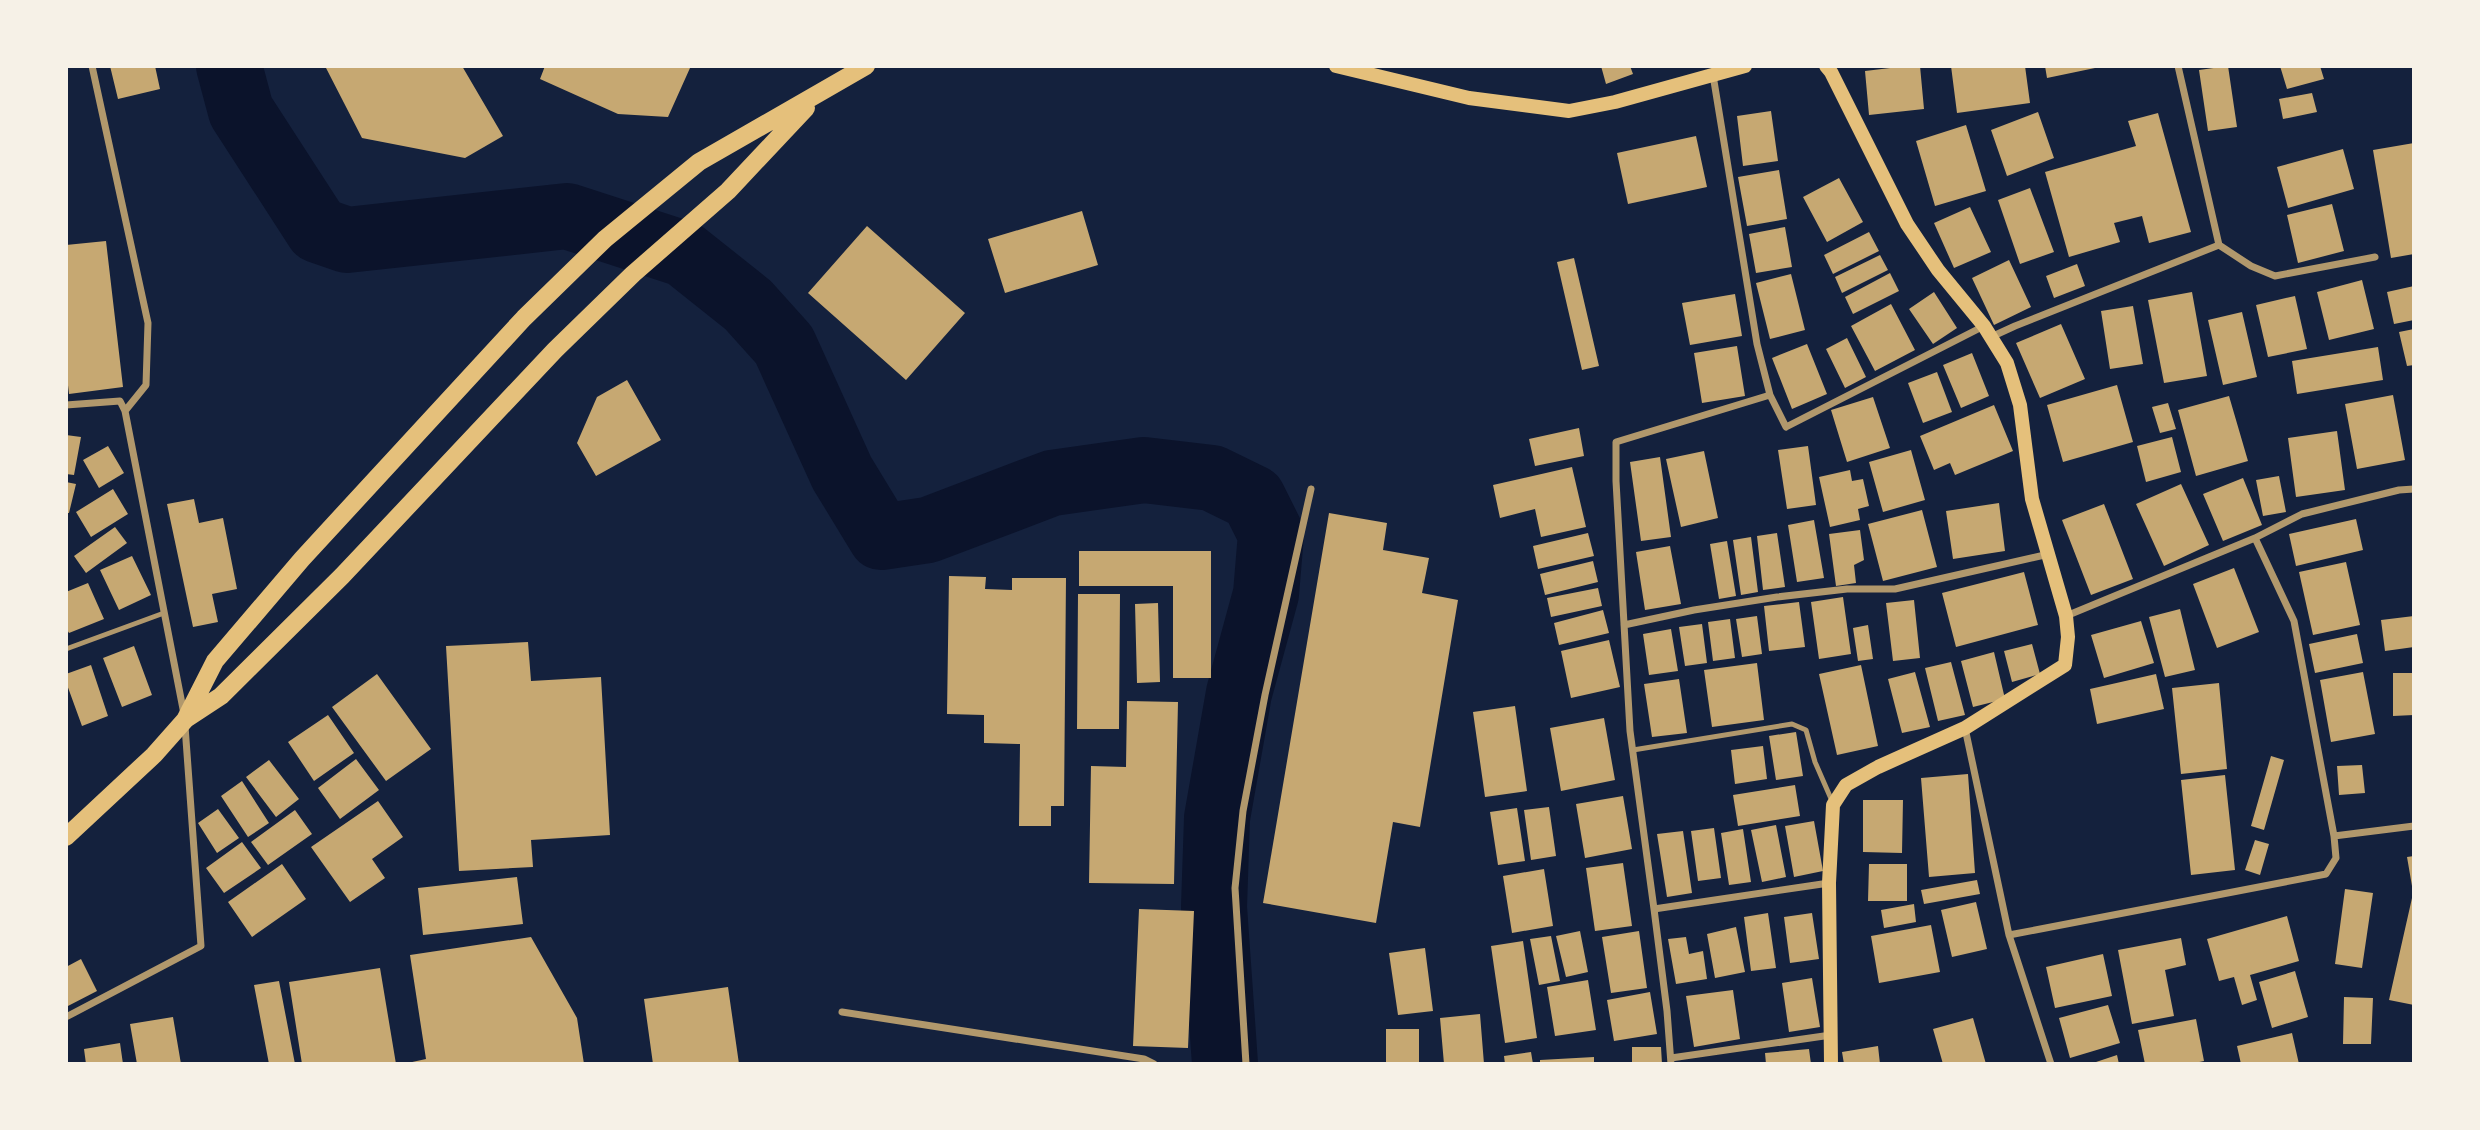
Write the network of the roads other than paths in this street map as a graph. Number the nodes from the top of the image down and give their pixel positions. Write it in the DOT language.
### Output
graph roads {
  1 [pos="92,66"];
  2 [pos="866,66"];
  3 [pos="1336,66"];
  4 [pos="1745,66"];
  5 [pos="1826,66"];
  6 [pos="2178,66"];
  7 [pos="1713,75"];
  8 [pos="818,95"];
  9 [pos="2219,245"];
  10 [pos="2375,257"];
  11 [pos="1988,332"];
  12 [pos="1770,395"];
  13 [pos="66,405"];
  14 [pos="125,411"];
  15 [pos="1311,489"];
  16 [pos="2413,489"];
  17 [pos="2255,538"];
  18 [pos="2049,554"];
  19 [pos="164,613"];
  20 [pos="2066,616"];
  21 [pos="1624,625"];
  22 [pos="66,649"];
  23 [pos="185,720"];
  24 [pos="1965,728"];
  25 [pos="1633,750"];
  26 [pos="1833,805"];
  27 [pos="2413,826"];
  28 [pos="2334,836"];
  29 [pos="66,837"];
  30 [pos="1829,883"];
  31 [pos="1654,909"];
  32 [pos="2009,935"];
  33 [pos="842,1012"];
  34 [pos="66,1017"];
  35 [pos="1831,1035"];
  36 [pos="1671,1060"];
  37 [pos="1154,1063"];
  38 [pos="1245,1063"];
  39 [pos="1831,1063"];
  40 [pos="2051,1063"];
  1 -- 14 [label="street"];
  2 -- 8 [label="main road"];
  3 -- 7 [label="main road"];
  4 -- 7 [label="main road"];
  5 -- 11 [label="main road"];
  6 -- 9 [label="street"];
  7 -- 12 [label="street"];
  8 -- 23 [label="main road"];
  8 -- 23 [label="main road"];
  9 -- 10 [label="street"];
  9 -- 11 [label="street"];
  11 -- 12 [label="street"];
  11 -- 18 [label="main road"];
  12 -- 21 [label="street"];
  13 -- 14 [label="street"];
  14 -- 19 [label="street"];
  15 -- 38 [label="street"];
  16 -- 17 [label="street"];
  17 -- 20 [label="street"];
  17 -- 28 [label="street"];
  18 -- 20 [label="main road"];
  18 -- 21 [label="street"];
  19 -- 22 [label="lane"];
  19 -- 23 [label="street"];
  20 -- 24 [label="main road"];
  21 -- 25 [label="street"];
  23 -- 29 [label="main road"];
  23 -- 34 [label="street"];
  24 -- 26 [label="main road"];
  24 -- 32 [label="street"];
  25 -- 26 [label="lane"];
  25 -- 31 [label="street"];
  26 -- 30 [label="main road"];
  27 -- 28 [label="street"];
  28 -- 32 [label="street"];
  30 -- 31 [label="street"];
  30 -- 35 [label="main road"];
  31 -- 36 [label="street"];
  32 -- 40 [label="street"];
  33 -- 37 [label="street"];
  35 -- 36 [label="street"];
  35 -- 39 [label="main road"];
}
